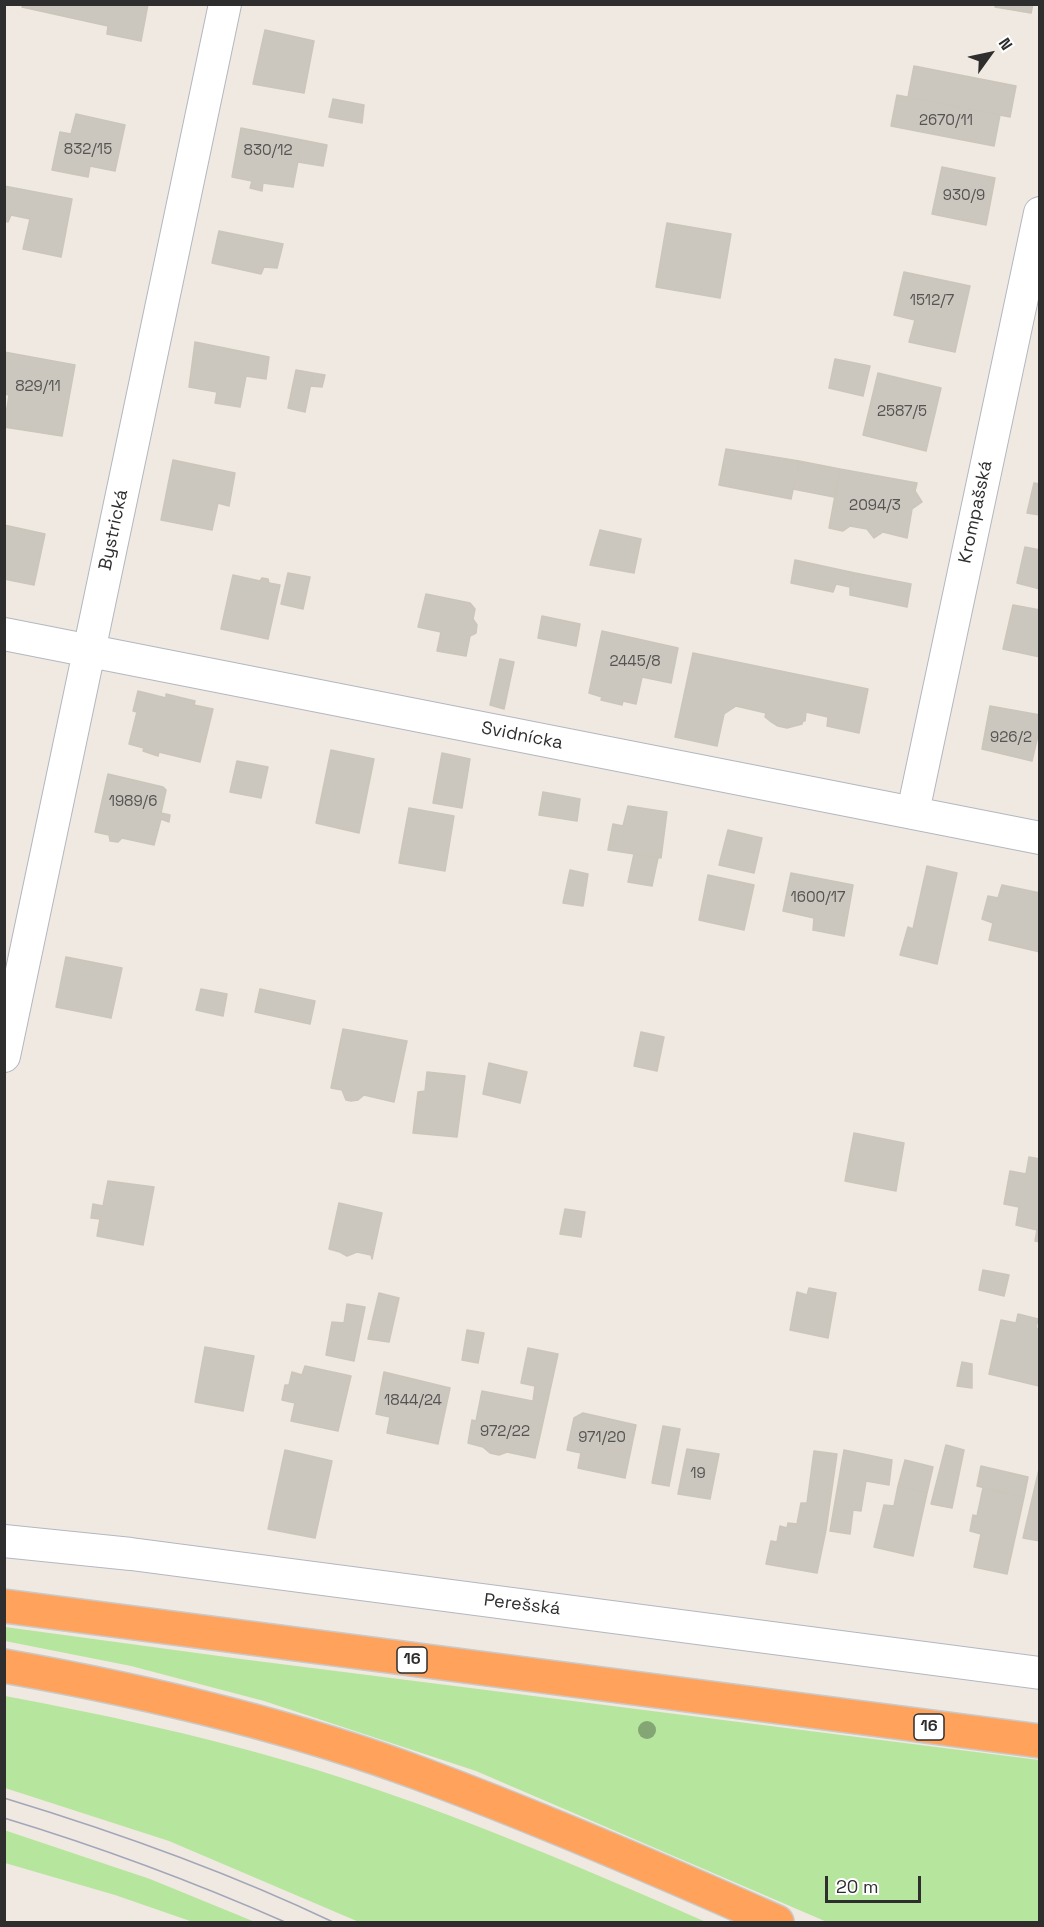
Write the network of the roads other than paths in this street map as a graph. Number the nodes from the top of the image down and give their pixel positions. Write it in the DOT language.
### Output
graph roads {
  1 [pos="225,4"];
  2 [pos="1040,213"];
  3 [pos="4,633"];
  4 [pos="89,651"];
  5 [pos="913,812"];
  6 [pos="1040,838"];
  7 [pos="4,1056"];
  8 [pos="4,1541"];
  9 [pos="4,1606"];
  10 [pos="4,1666"];
  11 [pos="1040,1673"];
  12 [pos="1040,1741"];
  13 [pos="777,1923"];
  1 -- 4 [label="street, Bystrická"];
  2 -- 5 [label="street, Krompašská"];
  3 -- 4 [label="street, Svidnícka"];
  4 -- 5 [label="street, Svidnícka"];
  4 -- 7 [label="street, Bystrická"];
  5 -- 6 [label="street, Svidnícka"];
  8 -- 11 [label="street, Perešská"];
  9 -- 12 [label="highway, 16"];
  10 -- 13 [label="highway"];
}
